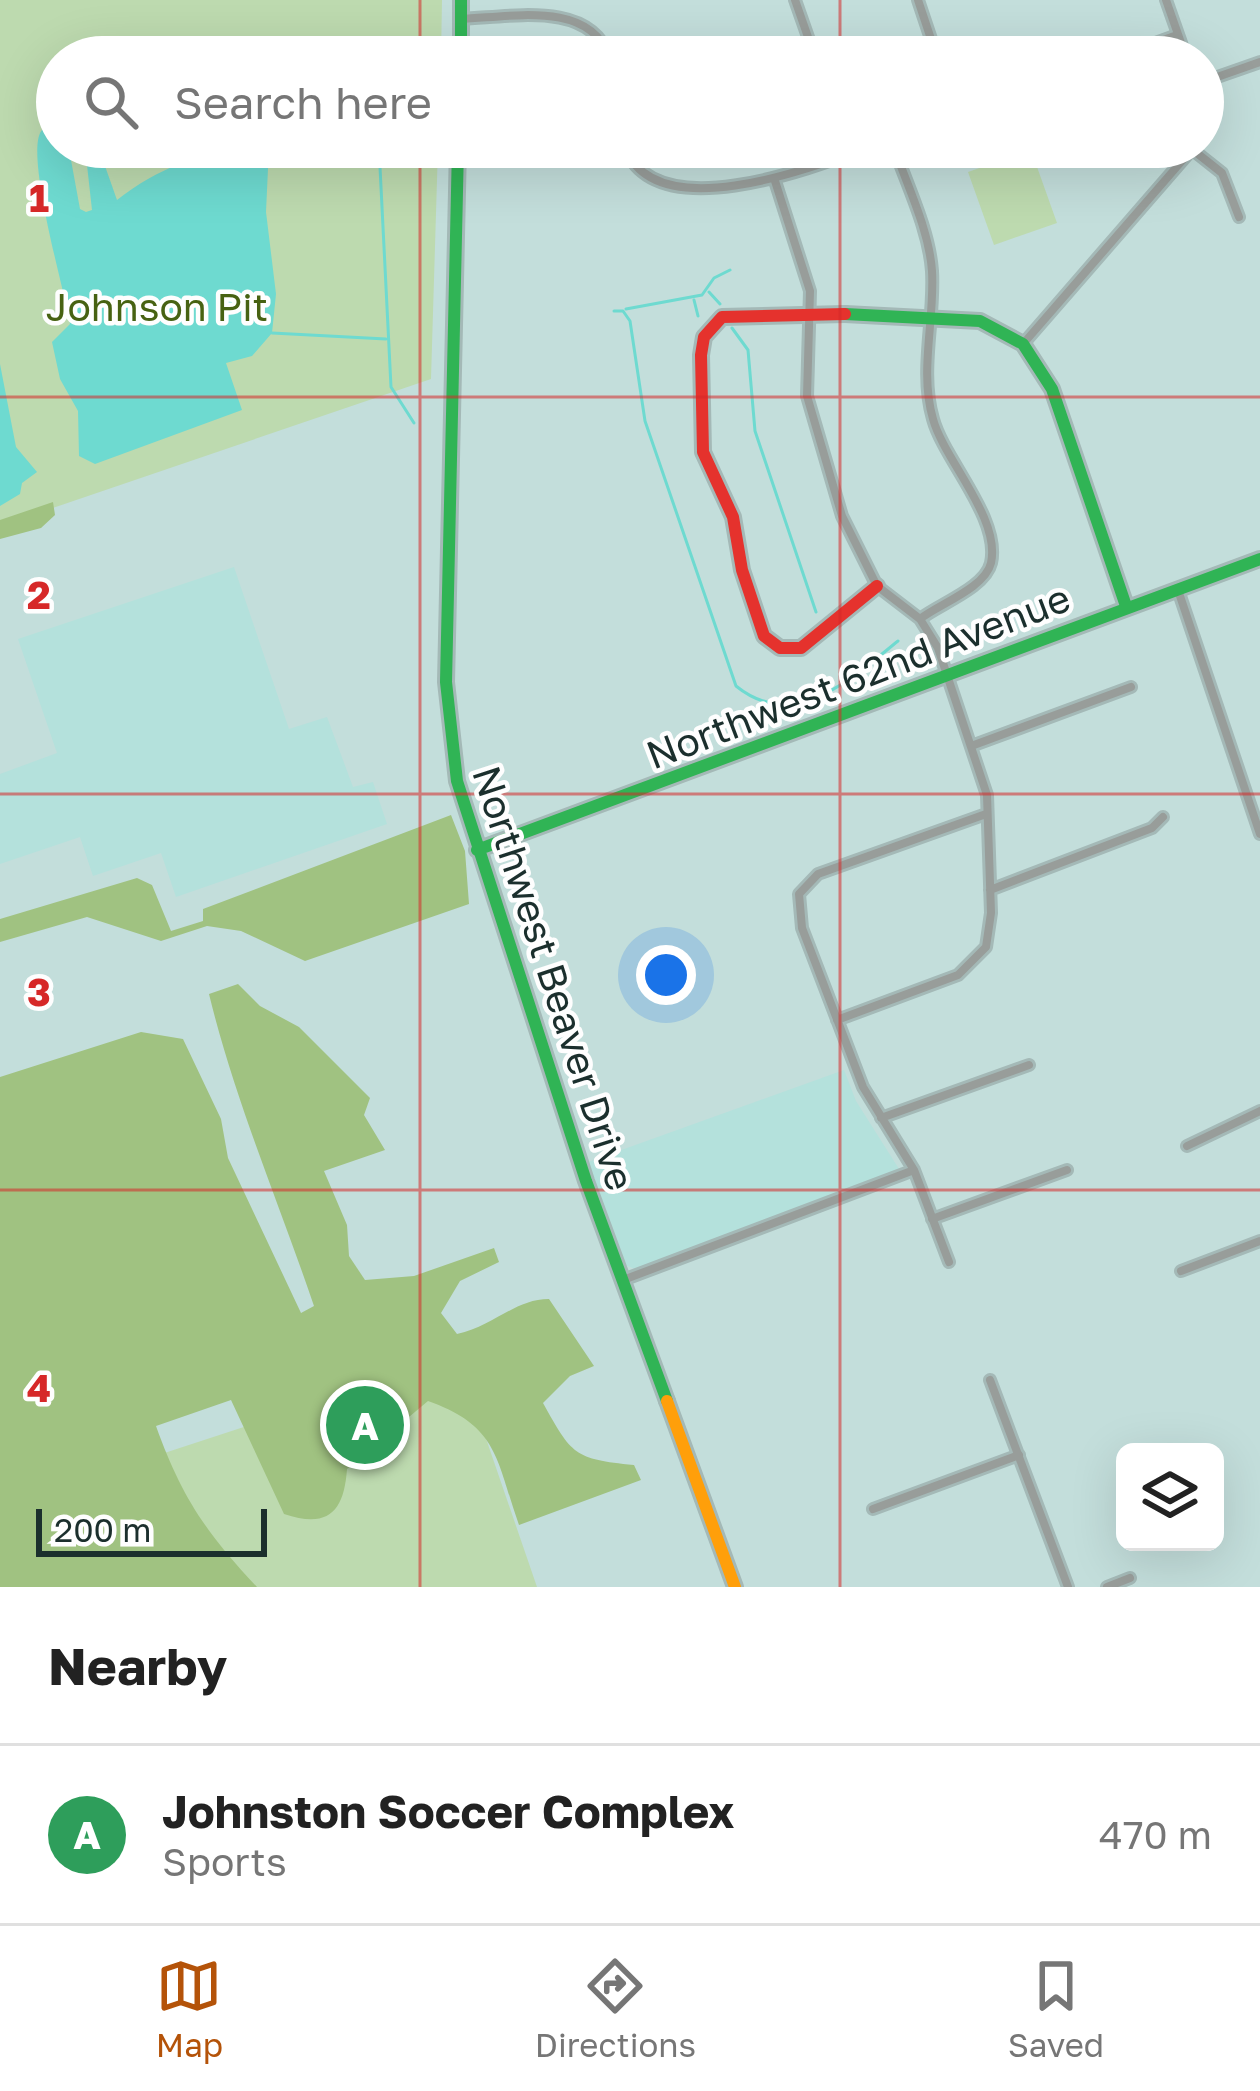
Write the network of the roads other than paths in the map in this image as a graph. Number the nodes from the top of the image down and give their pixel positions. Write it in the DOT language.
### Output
graph roads {
  1 [pos="461,0"];
  2 [pos="796,0"];
  3 [pos="918,0"];
  4 [pos="1166,0"];
  5 [pos="461,19"];
  6 [pos="1177,35"];
  7 [pos="461,36"];
  8 [pos="599,36"];
  9 [pos="807,36"];
  10 [pos="930,36"];
  11 [pos="1260,62"];
  12 [pos="1224,75"];
  13 [pos="458,168"];
  14 [pos="638,168"];
  15 [pos="806,168"];
  16 [pos="901,168"];
  17 [pos="1176,168"];
  18 [pos="1216,168"];
  19 [pos="775,181"];
  20 [pos="1239,217"];
  21 [pos="813,314"];
  22 [pos="930,318"];
  23 [pos="1023,344"];
  24 [pos="1260,559"];
  25 [pos="877,586"];
  26 [pos="1178,590"];
  27 [pos="1126,607"];
  28 [pos="920,619"];
  29 [pos="951,674"];
  30 [pos="1131,687"];
  31 [pos="974,745"];
  32 [pos="986,814"];
  33 [pos="1163,817"];
  34 [pos="1260,834"];
  35 [pos="477,850"];
  36 [pos="990,890"];
  37 [pos="837,1020"];
  38 [pos="1029,1064"];
  39 [pos="1260,1112"];
  40 [pos="881,1118"];
  41 [pos="1187,1146"];
  42 [pos="914,1170"];
  43 [pos="1067,1170"];
  44 [pos="932,1219"];
  45 [pos="1260,1241"];
  46 [pos="949,1262"];
  47 [pos="1181,1271"];
  48 [pos="621,1281"];
  49 [pos="991,1380"];
  50 [pos="1019,1455"];
  51 [pos="872,1509"];
  52 [pos="1130,1578"];
  53 [pos="735,1587"];
  54 [pos="1068,1587"];
  55 [pos="1107,1587"];
  1 -- 5 [label="street"];
  2 -- 9 [label="street"];
  3 -- 10 [label="street"];
  4 -- 6 [label="street"];
  5 -- 7 [label="street"];
  5 -- 8 [label="street"];
  11 -- 12 [label="street"];
  13 -- 35 [label="street, Northwest Beaver Drive"];
  14 -- 19 [label="street"];
  15 -- 19 [label="street"];
  16 -- 22 [label="street"];
  17 -- 23 [label="street"];
  18 -- 20 [label="street"];
  19 -- 21 [label="street"];
  21 -- 22 [label="street"];
  21 -- 25 [label="street"];
  21 -- 25 [label="street"];
  22 -- 23 [label="street"];
  22 -- 28 [label="street"];
  23 -- 27 [label="street"];
  24 -- 26 [label="street, Northwest 62nd Avenue"];
  25 -- 28 [label="street"];
  26 -- 27 [label="street, Northwest 62nd Avenue"];
  26 -- 34 [label="street"];
  27 -- 29 [label="street, Northwest 62nd Avenue"];
  28 -- 29 [label="street"];
  29 -- 31 [label="street"];
  29 -- 35 [label="street, Northwest 62nd Avenue"];
  30 -- 31 [label="street"];
  31 -- 32 [label="street"];
  32 -- 36 [label="street"];
  32 -- 37 [label="street"];
  33 -- 36 [label="street"];
  35 -- 48 [label="street, Northwest Beaver Drive"];
  36 -- 37 [label="street"];
  37 -- 40 [label="street"];
  38 -- 40 [label="street"];
  39 -- 41 [label="street"];
  40 -- 42 [label="street"];
  42 -- 44 [label="street"];
  42 -- 48 [label="street"];
  43 -- 44 [label="street"];
  44 -- 46 [label="street"];
  45 -- 47 [label="street"];
  48 -- 53 [label="street, Northwest Beaver Drive"];
  49 -- 50 [label="street"];
  50 -- 51 [label="street"];
  50 -- 54 [label="street"];
  52 -- 55 [label="street"];
}
